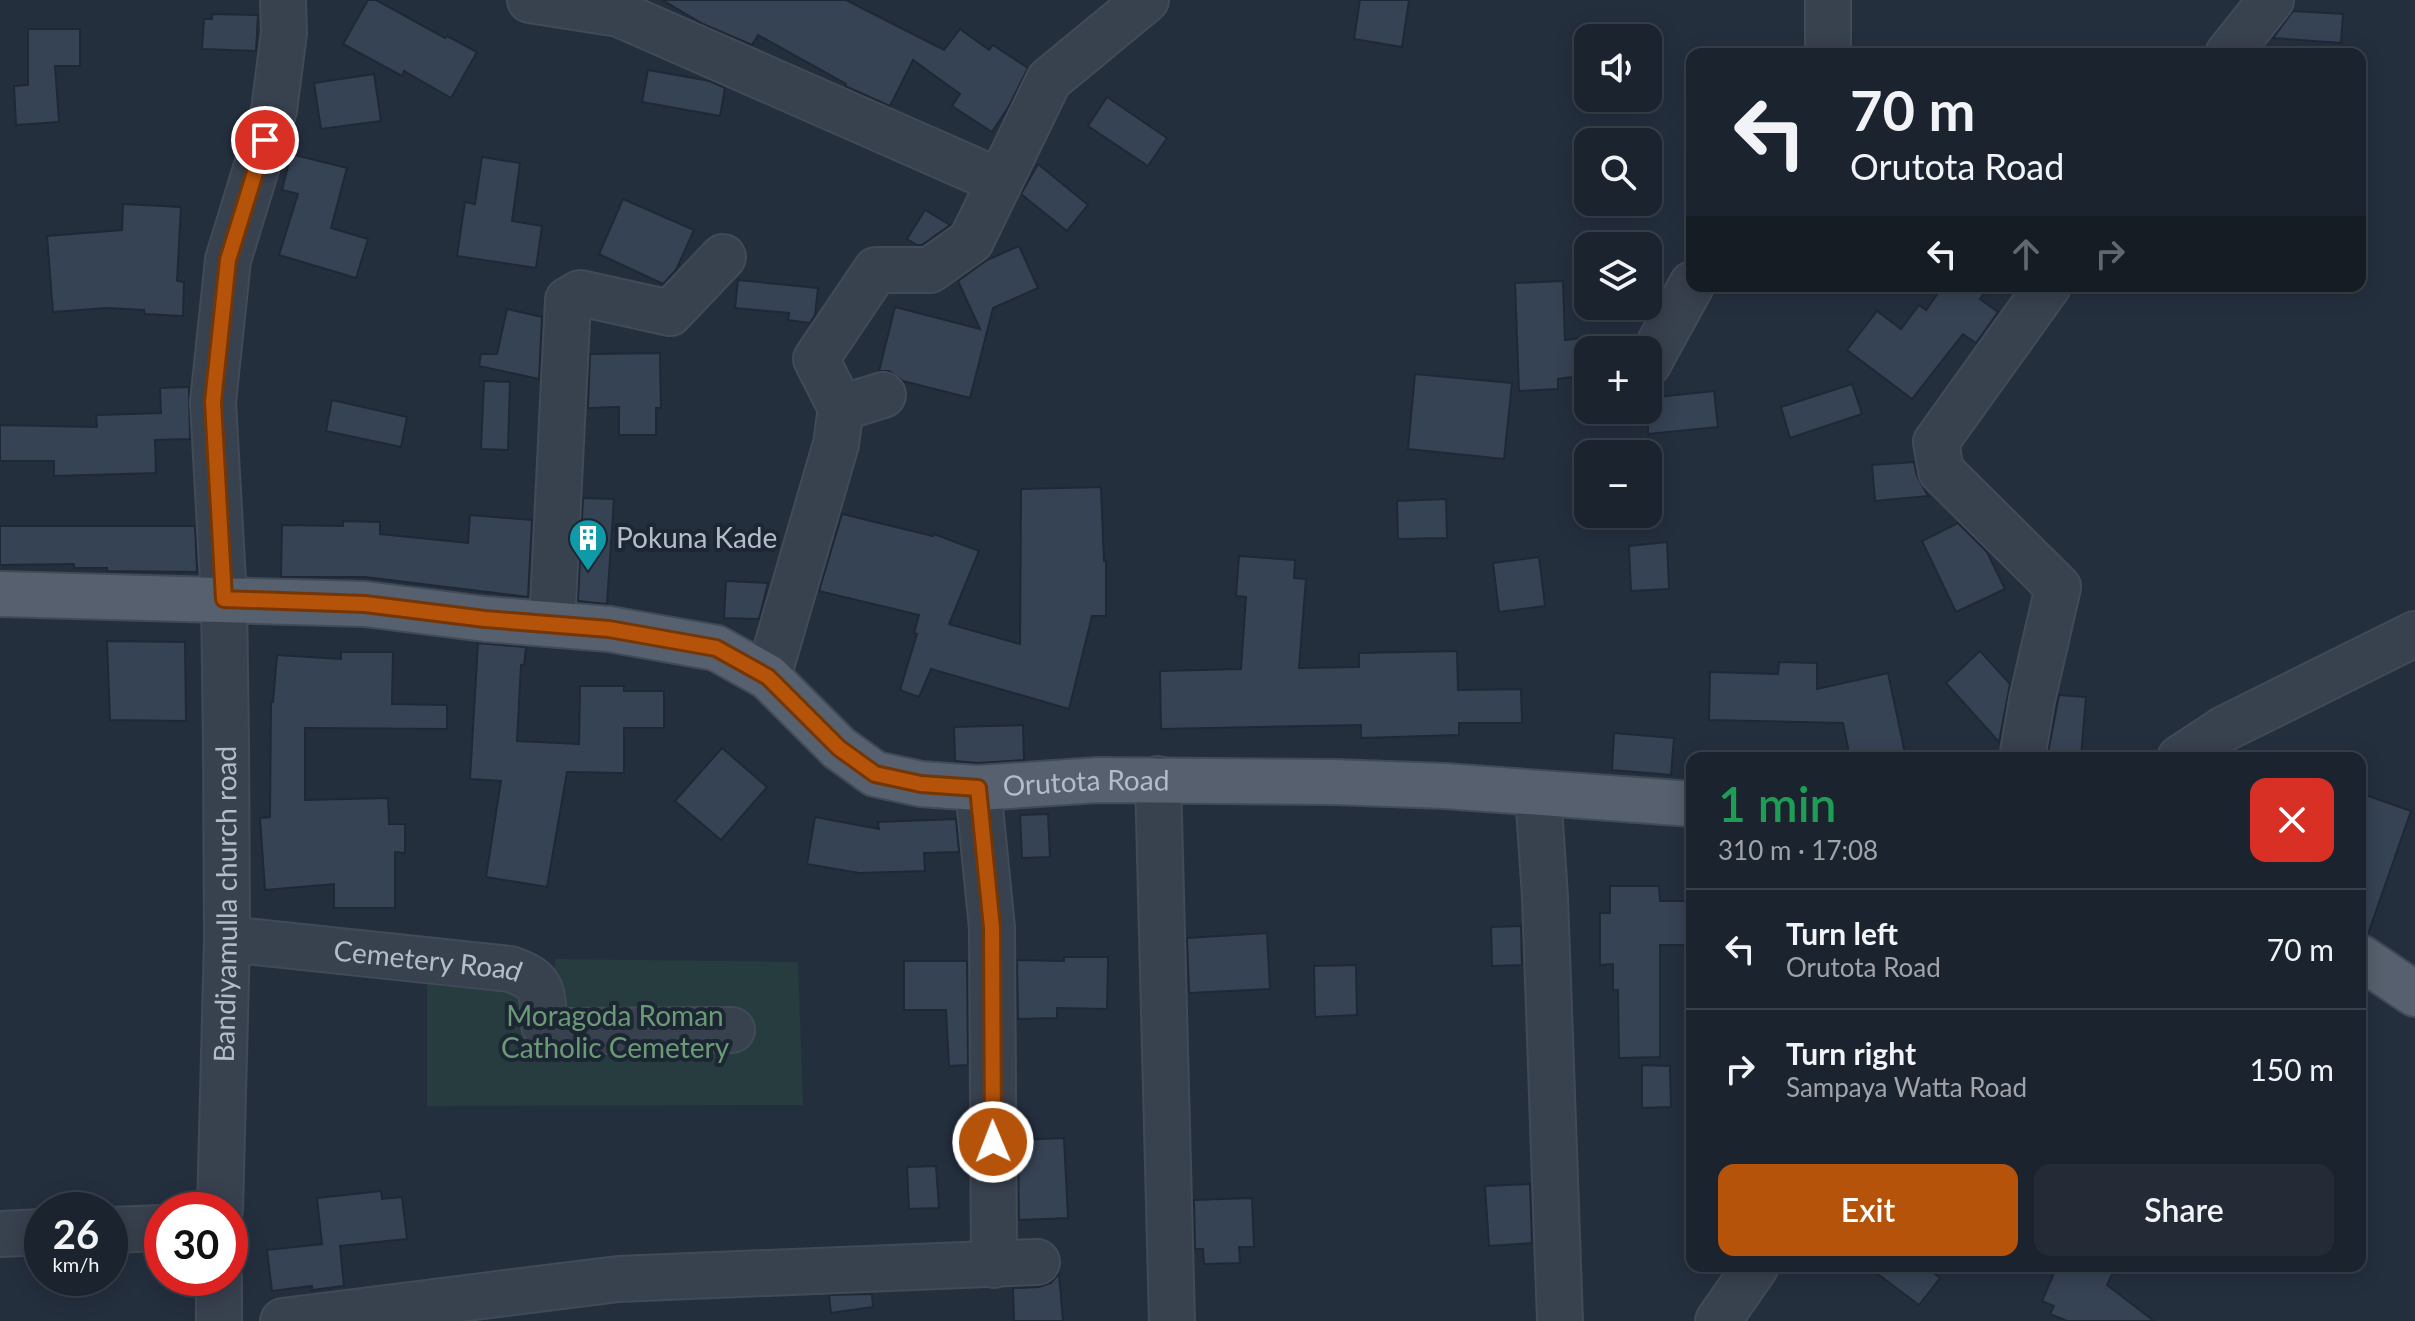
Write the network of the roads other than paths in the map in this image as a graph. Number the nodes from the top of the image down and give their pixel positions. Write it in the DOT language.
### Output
graph roads {
  1 [pos="283,0"];
  2 [pos="530,0"];
  3 [pos="1146,0"];
  4 [pos="1828,0"];
  5 [pos="2271,0"];
  6 [pos="1828,48"];
  7 [pos="2233,48"];
  8 [pos="976,171"];
  9 [pos="723,257"];
  10 [pos="1688,292"];
  11 [pos="2044,292"];
  12 [pos="1662,339"];
  13 [pos="883,395"];
  14 [pos="841,408"];
  15 [pos="0,594"];
  16 [pos="224,599"];
  17 [pos="552,624"];
  18 [pos="2415,634"];
  19 [pos="768,677"];
  20 [pos="2023,752"];
  21 [pos="2189,752"];
  22 [pos="1158,779"];
  23 [pos="978,788"];
  24 [pos="1538,793"];
  25 [pos="1686,804"];
  26 [pos="227,939"];
  27 [pos="2366,961"];
  28 [pos="2415,994"];
  29 [pos="732,1030"];
  30 [pos="220,1192"];
  31 [pos="24,1233"];
  32 [pos="0,1234"];
  33 [pos="1037,1262"];
  34 [pos="994,1265"];
  35 [pos="1752,1272"];
  36 [pos="219,1296"];
  37 [pos="219,1321"];
  38 [pos="283,1321"];
  39 [pos="1172,1321"];
  40 [pos="1560,1321"];
  41 [pos="1718,1321"];
  1 -- 16 [label="street, Bandiyamulla church road"];
  2 -- 8 [label="street"];
  3 -- 14 [label="street"];
  4 -- 6 [label="street"];
  5 -- 7 [label="street"];
  9 -- 17 [label="street"];
  10 -- 12 [label="street"];
  11 -- 20 [label="street"];
  13 -- 14 [label="street"];
  14 -- 19 [label="street"];
  15 -- 16 [label="main road, Orutota Road"];
  16 -- 17 [label="main road, Orutota Road"];
  16 -- 26 [label="street, Bandiyamulla church road"];
  17 -- 19 [label="main road, Orutota Road"];
  18 -- 21 [label="street"];
  19 -- 23 [label="main road, Orutota Road"];
  22 -- 23 [label="main road, Orutota Road"];
  22 -- 24 [label="main road, Orutota Road"];
  22 -- 39 [label="street"];
  23 -- 34 [label="street"];
  24 -- 25 [label="main road, Orutota Road"];
  24 -- 40 [label="street"];
  26 -- 29 [label="street, Cemetery Road"];
  26 -- 30 [label="street, Bandiyamulla church road"];
  27 -- 28 [label="main road"];
  31 -- 32 [label="street"];
  33 -- 34 [label="street"];
  34 -- 38 [label="street"];
  35 -- 41 [label="street"];
  36 -- 37 [label="street"];
}
